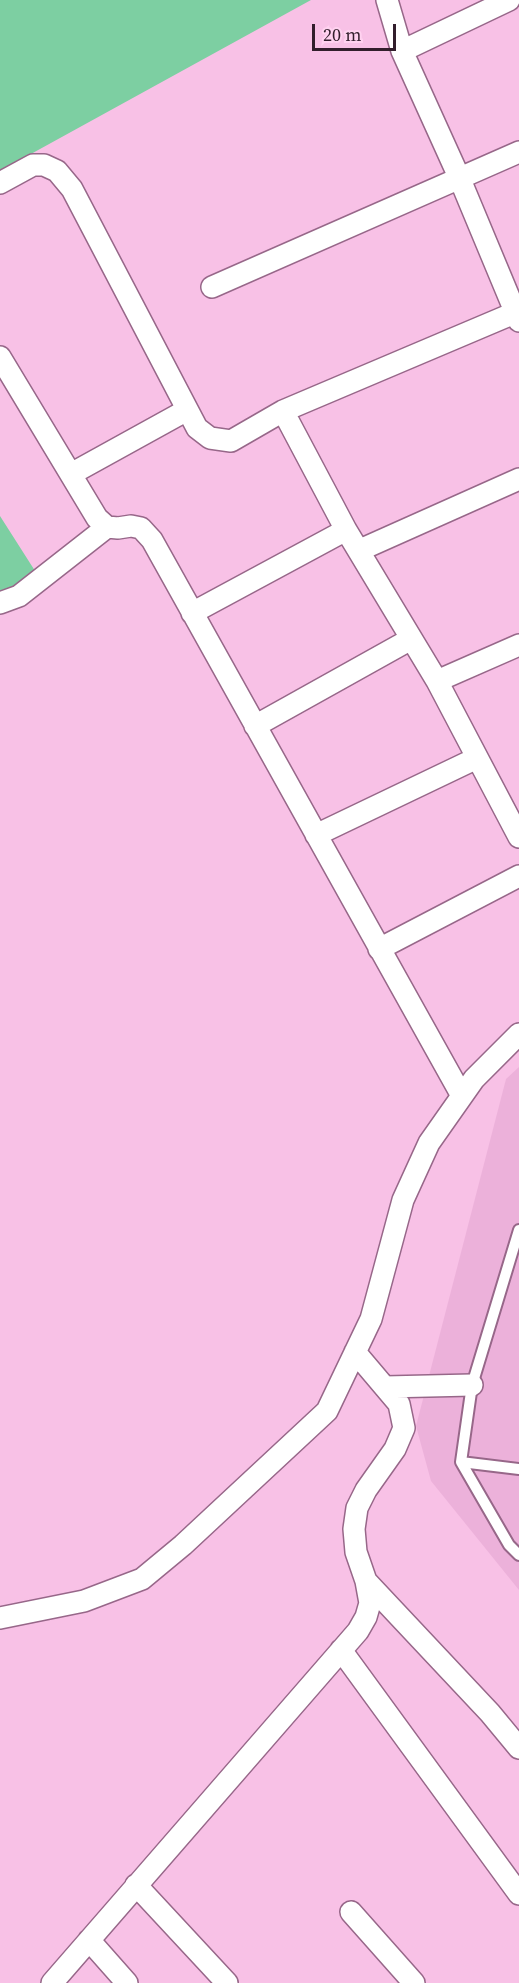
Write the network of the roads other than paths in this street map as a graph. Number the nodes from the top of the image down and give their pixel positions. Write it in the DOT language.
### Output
graph roads {
  1 [pos="387,0"];
  2 [pos="509,0"];
  3 [pos="402,51"];
  4 [pos="519,152"];
  5 [pos="459,177"];
  6 [pos="0,183"];
  7 [pos="212,287"];
  8 [pos="518,315"];
  9 [pos="0,357"];
  10 [pos="187,410"];
  11 [pos="283,411"];
  12 [pos="71,474"];
  13 [pos="519,479"];
  14 [pos="107,527"];
  15 [pos="346,530"];
  16 [pos="360,550"];
  17 [pos="0,603"];
  18 [pos="192,613"];
  19 [pos="411,639"];
  20 [pos="519,645"];
  21 [pos="437,681"];
  22 [pos="255,726"];
  23 [pos="477,758"];
  24 [pos="316,835"];
  25 [pos="519,837"];
  26 [pos="519,876"];
  27 [pos="379,949"];
  28 [pos="519,1034"];
  29 [pos="462,1096"];
  30 [pos="519,1230"];
  31 [pos="355,1352"];
  32 [pos="472,1385"];
  33 [pos="385,1387"];
  34 [pos="461,1462"];
  35 [pos="519,1469"];
  36 [pos="519,1555"];
  37 [pos="366,1581"];
  38 [pos="0,1618"];
  39 [pos="341,1650"];
  40 [pos="519,1748"];
  41 [pos="136,1886"];
  42 [pos="519,1894"];
  43 [pos="351,1912"];
  44 [pos="89,1940"];
  45 [pos="52,1983"];
  46 [pos="127,1983"];
  47 [pos="227,1983"];
  48 [pos="414,1983"];
  1 -- 3 [label="street"];
  2 -- 3 [label="street"];
  3 -- 5 [label="street"];
  4 -- 5 [label="street"];
  5 -- 7 [label="street"];
  5 -- 8 [label="street"];
  6 -- 10 [label="street"];
  8 -- 11 [label="street"];
  9 -- 12 [label="street"];
  10 -- 11 [label="street"];
  10 -- 12 [label="street"];
  11 -- 15 [label="street"];
  12 -- 14 [label="street"];
  13 -- 16 [label="street"];
  14 -- 17 [label="street"];
  14 -- 18 [label="street"];
  15 -- 16 [label="street"];
  15 -- 18 [label="street"];
  16 -- 19 [label="street"];
  18 -- 22 [label="street"];
  19 -- 21 [label="street"];
  19 -- 22 [label="street"];
  20 -- 21 [label="street"];
  21 -- 23 [label="street"];
  22 -- 24 [label="street"];
  23 -- 24 [label="street"];
  23 -- 25 [label="street"];
  24 -- 27 [label="street"];
  26 -- 27 [label="street"];
  27 -- 29 [label="street"];
  28 -- 29 [label="street"];
  29 -- 31 [label="street"];
  30 -- 32 [label="lane"];
  31 -- 33 [label="street"];
  31 -- 38 [label="street"];
  32 -- 33 [label="street"];
  32 -- 34 [label="lane"];
  33 -- 37 [label="street"];
  34 -- 35 [label="lane"];
  34 -- 36 [label="lane"];
  37 -- 39 [label="street"];
  37 -- 40 [label="street"];
  39 -- 41 [label="street"];
  39 -- 42 [label="street"];
  41 -- 44 [label="street"];
  41 -- 47 [label="street"];
  43 -- 48 [label="street"];
  44 -- 45 [label="street"];
  44 -- 46 [label="street"];
}
